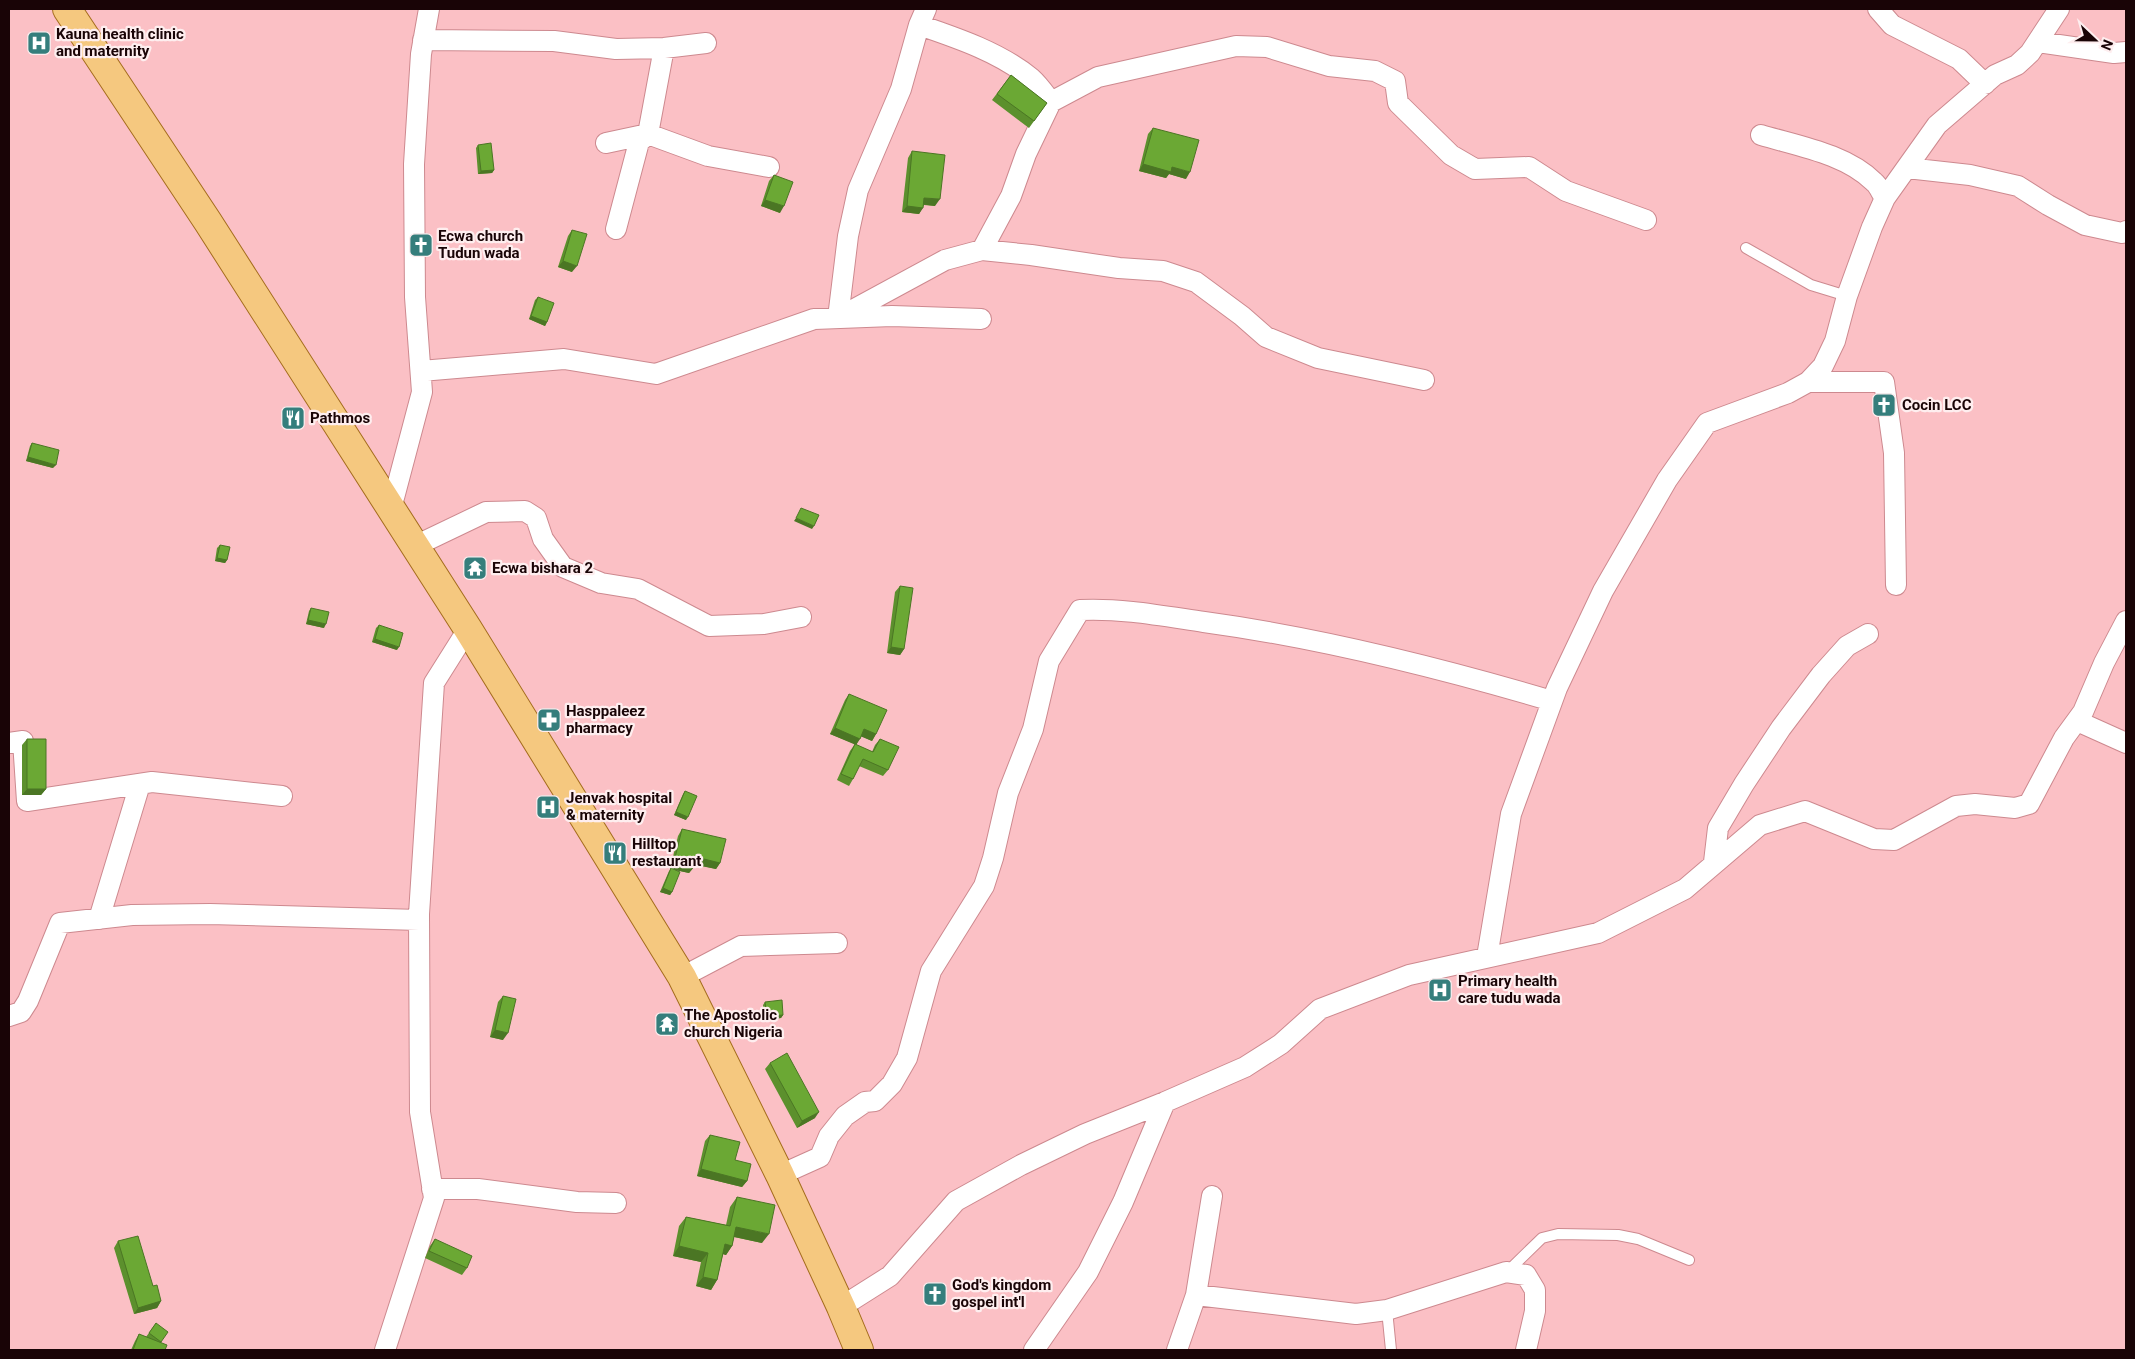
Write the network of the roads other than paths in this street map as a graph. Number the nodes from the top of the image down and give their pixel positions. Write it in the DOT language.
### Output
graph roads {
  1 [pos="67,9"];
  2 [pos="429,9"];
  3 [pos="1878,9"];
  4 [pos="2060,9"];
  5 [pos="922,17"];
  6 [pos="423,40"];
  7 [pos="2038,42"];
  8 [pos="706,43"];
  9 [pos="664,48"];
  10 [pos="2126,52"];
  11 [pos="1985,84"];
  12 [pos="1052,102"];
  13 [pos="648,134"];
  14 [pos="1761,135"];
  15 [pos="606,143"];
  16 [pos="769,167"];
  17 [pos="1907,168"];
  18 [pos="1885,198"];
  19 [pos="1646,220"];
  20 [pos="616,229"];
  21 [pos="2126,231"];
  22 [pos="1746,248"];
  23 [pos="982,250"];
  24 [pos="1847,296"];
  25 [pos="838,318"];
  26 [pos="980,319"];
  27 [pos="421,371"];
  28 [pos="1424,380"];
  29 [pos="1808,382"];
  30 [pos="391,509"];
  31 [pos="415,546"];
  32 [pos="1896,585"];
  33 [pos="801,617"];
  34 [pos="2126,621"];
  35 [pos="468,629"];
  36 [pos="1868,634"];
  37 [pos="1552,701"];
  38 [pos="2076,721"];
  39 [pos="9,743"];
  40 [pos="2126,743"];
  41 [pos="140,784"];
  42 [pos="282,796"];
  43 [pos="1714,862"];
  44 [pos="99,918"];
  45 [pos="419,920"];
  46 [pos="837,943"];
  47 [pos="1487,957"];
  48 [pos="682,978"];
  49 [pos="9,1016"];
  50 [pos="1165,1102"];
  51 [pos="780,1175"];
  52 [pos="432,1189"];
  53 [pos="1212,1196"];
  54 [pos="616,1203"];
  55 [pos="1689,1260"];
  56 [pos="1506,1272"];
  57 [pos="1196,1295"];
  58 [pos="841,1307"];
  59 [pos="1387,1310"];
  60 [pos="385,1350"];
  61 [pos="859,1350"];
  62 [pos="1034,1350"];
  63 [pos="1177,1350"];
  64 [pos="1391,1350"];
  65 [pos="1526,1350"];
  1 -- 30 [label="main road"];
  2 -- 6 [label="street"];
  3 -- 11 [label="street"];
  4 -- 7 [label="street"];
  5 -- 12 [label="street"];
  5 -- 25 [label="street"];
  6 -- 9 [label="street"];
  6 -- 27 [label="street"];
  7 -- 10 [label="street"];
  7 -- 11 [label="street"];
  8 -- 9 [label="street"];
  9 -- 13 [label="street"];
  11 -- 17 [label="street"];
  12 -- 19 [label="street"];
  12 -- 23 [label="street"];
  13 -- 15 [label="street"];
  13 -- 16 [label="street"];
  13 -- 20 [label="street"];
  14 -- 18 [label="street"];
  17 -- 18 [label="street"];
  17 -- 21 [label="street"];
  18 -- 24 [label="street"];
  22 -- 24 [label="lane"];
  23 -- 25 [label="street"];
  23 -- 28 [label="street"];
  24 -- 29 [label="street"];
  25 -- 26 [label="street"];
  25 -- 27 [label="street"];
  27 -- 30 [label="street"];
  29 -- 32 [label="street"];
  29 -- 37 [label="street"];
  30 -- 31 [label="main road"];
  31 -- 33 [label="street"];
  31 -- 35 [label="main road"];
  34 -- 38 [label="street"];
  35 -- 45 [label="street"];
  35 -- 48 [label="main road"];
  36 -- 43 [label="street"];
  37 -- 47 [label="street"];
  37 -- 51 [label="street"];
  38 -- 40 [label="street"];
  38 -- 43 [label="street"];
  39 -- 41 [label="street"];
  41 -- 42 [label="street"];
  41 -- 44 [label="street"];
  43 -- 47 [label="street"];
  44 -- 45 [label="street"];
  44 -- 49 [label="street"];
  45 -- 52 [label="street"];
  46 -- 48 [label="street"];
  47 -- 50 [label="street"];
  48 -- 51 [label="main road"];
  50 -- 58 [label="street"];
  50 -- 62 [label="street"];
  51 -- 58 [label="main road"];
  52 -- 54 [label="street"];
  52 -- 60 [label="street"];
  53 -- 57 [label="street"];
  55 -- 56 [label="lane"];
  56 -- 59 [label="street"];
  56 -- 65 [label="street"];
  57 -- 59 [label="street"];
  57 -- 63 [label="street"];
  58 -- 61 [label="main road"];
  59 -- 64 [label="lane"];
}
